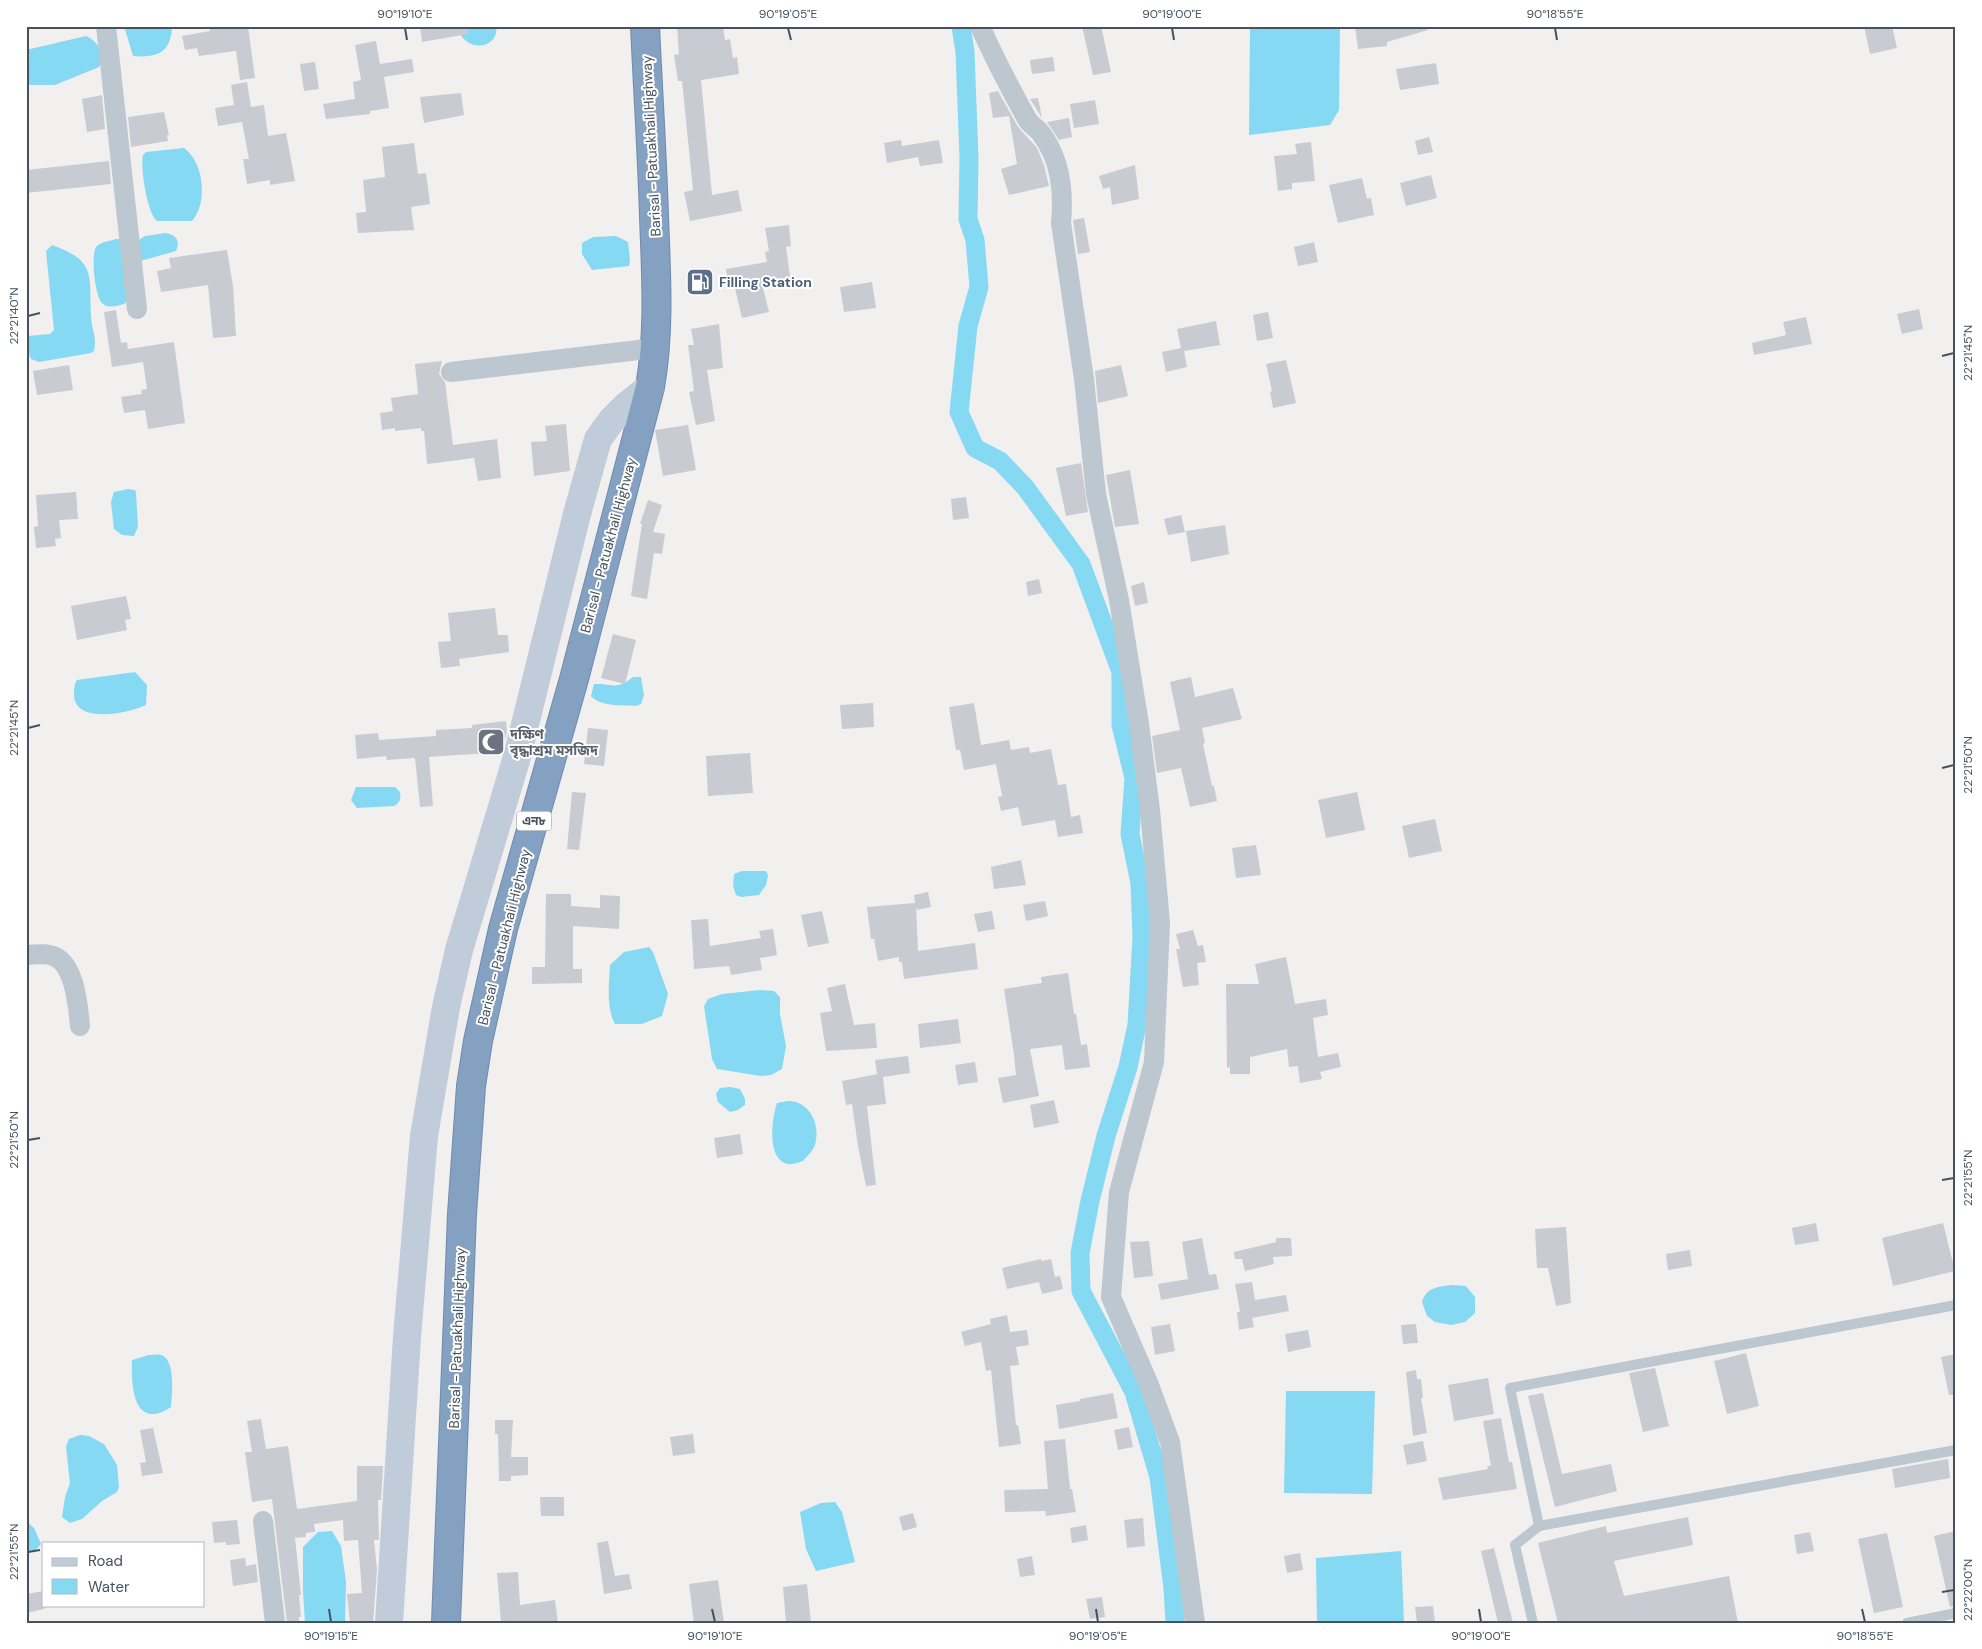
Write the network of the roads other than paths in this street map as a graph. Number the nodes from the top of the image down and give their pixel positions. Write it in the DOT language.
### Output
graph roads {
  1 [pos="106,26"];
  2 [pos="645,26"];
  3 [pos="980,26"];
  4 [pos="138,309"];
  5 [pos="656,348"];
  6 [pos="451,372"];
  7 [pos="650,387"];
  8 [pos="26,955"];
  9 [pos="80,1026"];
  10 [pos="1956,1305"];
  11 [pos="1956,1450"];
  12 [pos="263,1521"];
  13 [pos="1539,1526"];
  14 [pos="1956,1613"];
  15 [pos="275,1623"];
  16 [pos="389,1623"];
  17 [pos="446,1623"];
  18 [pos="1194,1623"];
  19 [pos="1533,1623"];
  20 [pos="1907,1623"];
  1 -- 4 [label="street"];
  2 -- 5 [label="highway, Barisal - Patuakhali Highway / এন৮"];
  3 -- 18 [label="street"];
  5 -- 6 [label="street"];
  5 -- 7 [label="highway, Barisal - Patuakhali Highway / এন৮"];
  7 -- 16 [label="street"];
  7 -- 17 [label="highway, Barisal - Patuakhali Highway / এন৮"];
  8 -- 9 [label="street"];
  10 -- 13 [label="lane"];
  11 -- 13 [label="lane"];
  12 -- 15 [label="street"];
  13 -- 19 [label="lane"];
  14 -- 20 [label="lane"];
}
